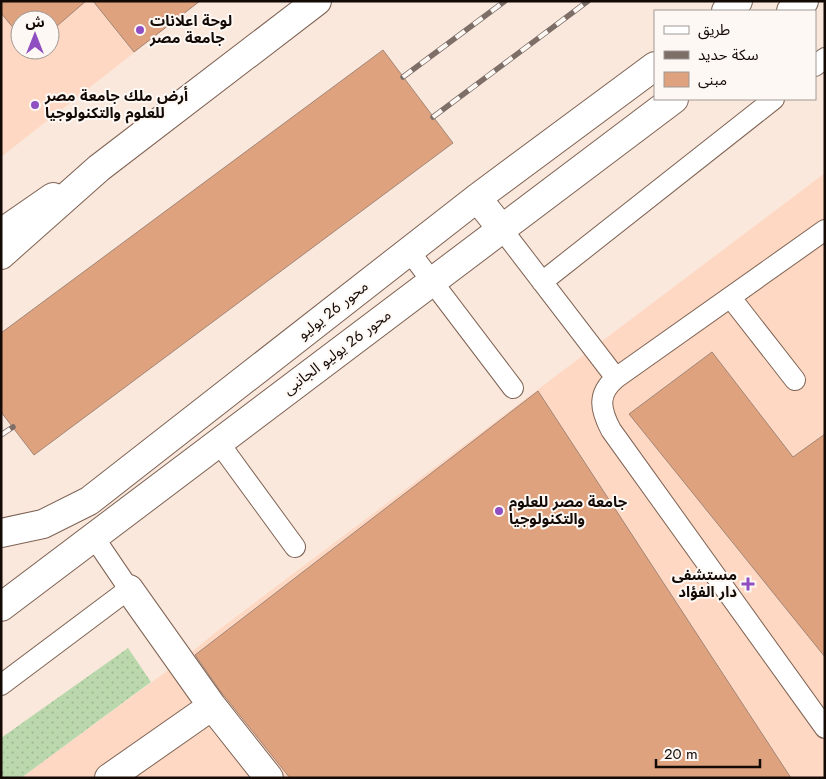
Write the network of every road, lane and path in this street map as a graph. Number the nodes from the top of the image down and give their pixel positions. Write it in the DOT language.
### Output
graph roads {
  1 [pos="317,1"];
  2 [pos="738,1"];
  3 [pos="804,1"];
  4 [pos="727,10"];
  5 [pos="792,10"];
  6 [pos="654,67"];
  7 [pos="673,100"];
  8 [pos="773,100"];
  9 [pos="99,168"];
  10 [pos="477,198"];
  11 [pos="501,228"];
  12 [pos="825,230"];
  13 [pos="1,233"];
  14 [pos="409,251"];
  15 [pos="1,255"];
  16 [pos="432,280"];
  17 [pos="542,282"];
  18 [pos="731,298"];
  19 [pos="616,378"];
  20 [pos="795,380"];
  21 [pos="513,388"];
  22 [pos="219,443"];
  23 [pos="1,533"];
  24 [pos="93,536"];
  25 [pos="295,547"];
  26 [pos="129,589"];
  27 [pos="1,607"];
  28 [pos="1,684"];
  29 [pos="212,706"];
  30 [pos="825,728"];
  31 [pos="109,778"];
  32 [pos="269,778"];
  1 -- 9 [label="main road"];
  2 -- 4 [label="main road"];
  3 -- 5 [label="main road"];
  6 -- 10 [label="main road, محور 26 يوليو"];
  7 -- 11 [label="main road, محور 26 يوليو الجانبى"];
  8 -- 17 [label="lane"];
  9 -- 13 [label="main road"];
  9 -- 15 [label="main road"];
  10 -- 11 [label="main road"];
  10 -- 14 [label="main road, محور 26 يوليو"];
  11 -- 16 [label="main road, محور 26 يوليو الجانبى"];
  11 -- 17 [label="lane"];
  12 -- 18 [label="lane"];
  14 -- 16 [label="lane"];
  14 -- 23 [label="main road, محور 26 يوليو"];
  16 -- 21 [label="lane"];
  16 -- 22 [label="main road, محور 26 يوليو الجانبى"];
  17 -- 19 [label="lane"];
  18 -- 19 [label="lane"];
  18 -- 20 [label="lane"];
  19 -- 30 [label="lane"];
  22 -- 24 [label="main road, محور 26 يوليو الجانبى"];
  22 -- 25 [label="lane"];
  24 -- 26 [label="lane"];
  24 -- 27 [label="main road, محور 26 يوليو الجانبى"];
  26 -- 28 [label="lane"];
  26 -- 29 [label="main road"];
  29 -- 31 [label="main road"];
  29 -- 32 [label="main road"];
}
